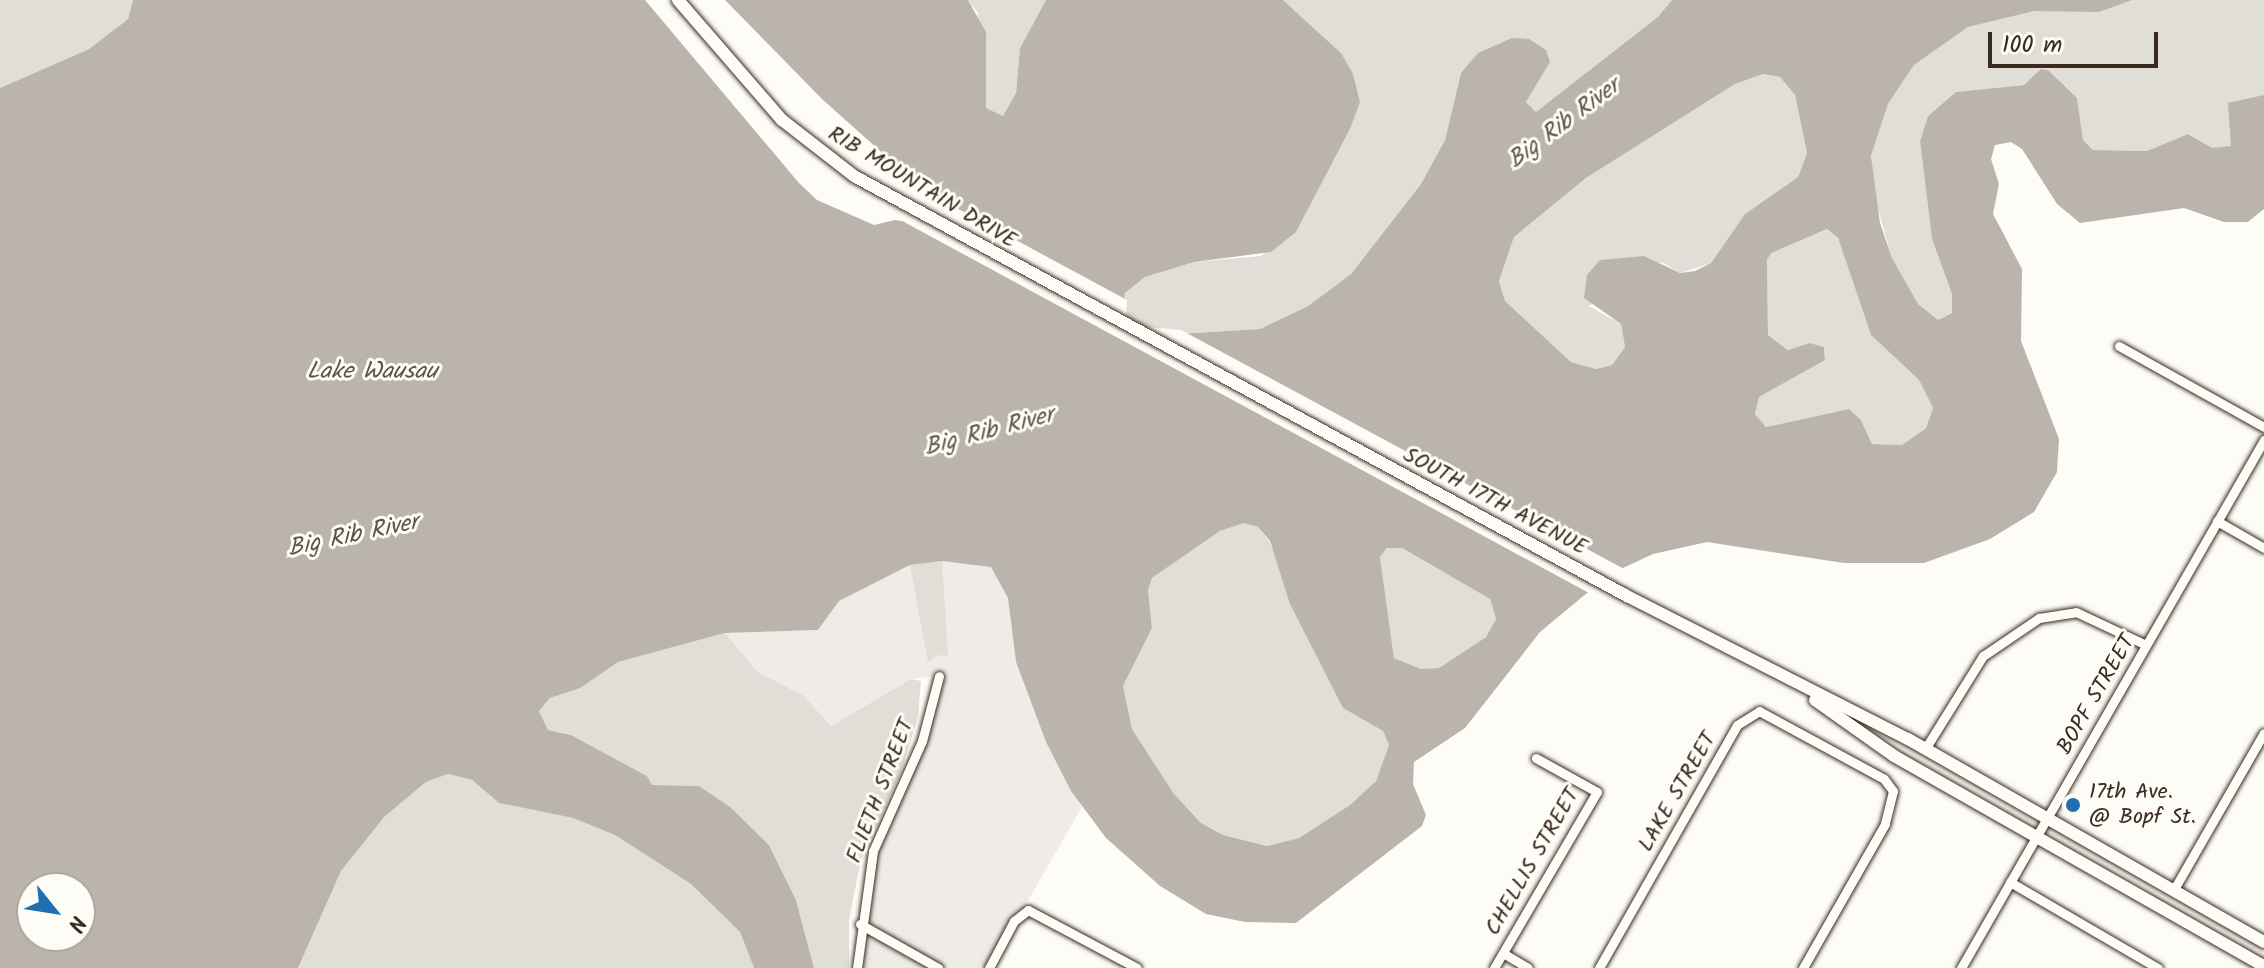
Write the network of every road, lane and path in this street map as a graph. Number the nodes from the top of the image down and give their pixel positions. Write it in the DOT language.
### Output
graph roads {
  1 [pos="678,0"];
  2 [pos="2119,346"];
  3 [pos="1186,359"];
  4 [pos="2264,427"];
  5 [pos="2264,440"];
  6 [pos="2217,521"];
  7 [pos="2264,548"];
  8 [pos="2146,645"];
  9 [pos="939,676"];
  10 [pos="1786,680"];
  11 [pos="2264,734"];
  12 [pos="1925,749"];
  13 [pos="1536,758"];
  14 [pos="2046,819"];
  15 [pos="2036,837"];
  16 [pos="2010,882"];
  17 [pos="2173,891"];
  18 [pos="860,924"];
  19 [pos="2264,942"];
  20 [pos="1503,953"];
  21 [pos="2264,966"];
  22 [pos="857,968"];
  23 [pos="938,968"];
  24 [pos="989,968"];
  25 [pos="1137,968"];
  26 [pos="1494,968"];
  27 [pos="1528,968"];
  28 [pos="1599,968"];
  29 [pos="1803,968"];
  30 [pos="1961,968"];
  31 [pos="2158,968"];
  1 -- 3 [label="main road, RIB MOUNTAIN DRIVE"];
  2 -- 4 [label="street"];
  3 -- 10 [label="main road, SOUTH 17TH AVENUE"];
  5 -- 6 [label="street, BOPF STREET"];
  6 -- 7 [label="street"];
  6 -- 8 [label="street, BOPF STREET"];
  8 -- 12 [label="street"];
  8 -- 14 [label="street, BOPF STREET"];
  9 -- 18 [label="street, FLIETH STREET"];
  10 -- 12 [label="main road, SOUTH 17TH AVENUE"];
  10 -- 15 [label="main road, SOUTH 17TH AVENUE"];
  11 -- 17 [label="street"];
  12 -- 14 [label="main road, SOUTH 17TH AVENUE"];
  13 -- 20 [label="street, CHELLIS STREET"];
  14 -- 15 [label="street, BOPF STREET"];
  14 -- 17 [label="main road, SOUTH 17TH AVENUE"];
  15 -- 16 [label="street, BOPF STREET"];
  15 -- 21 [label="main road, SOUTH 17TH AVENUE"];
  16 -- 30 [label="street, BOPF STREET"];
  16 -- 31 [label="street"];
  17 -- 19 [label="main road, SOUTH 17TH AVENUE"];
  18 -- 22 [label="street, FLIETH STREET"];
  18 -- 23 [label="street"];
  20 -- 26 [label="street, CHELLIS STREET"];
  20 -- 27 [label="street"];
  24 -- 25 [label="street"];
  28 -- 29 [label="street, LAKE STREET"];
}
